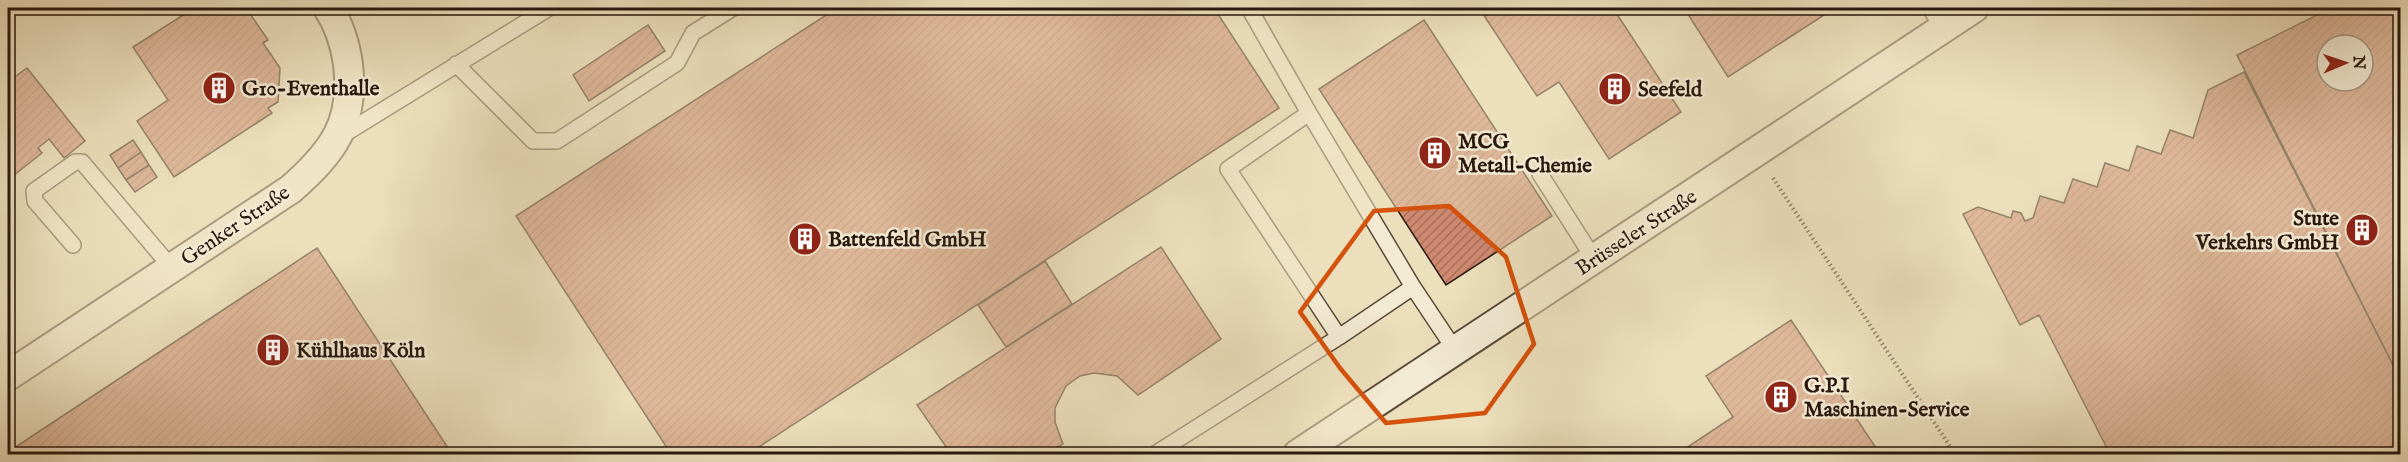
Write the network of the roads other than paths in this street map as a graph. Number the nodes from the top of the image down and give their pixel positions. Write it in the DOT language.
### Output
graph roads {
  1 [pos="328,8"];
  2 [pos="549,8"];
  3 [pos="733,8"];
  4 [pos="1249,8"];
  5 [pos="1974,8"];
  6 [pos="1936,18"];
  7 [pos="456,64"];
  8 [pos="1309,113"];
  9 [pos="336,139"];
  10 [pos="1540,174"];
  11 [pos="73,245"];
  12 [pos="1594,259"];
  13 [pos="171,267"];
  14 [pos="1413,287"];
  15 [pos="1339,337"];
  16 [pos="1455,350"];
  17 [pos="8,376"];
  18 [pos="1155,454"];
  19 [pos="1298,454"];
  1 -- 9 [label="street, Genker Straße"];
  2 -- 7 [label="lane"];
  3 -- 7 [label="lane"];
  4 -- 8 [label="lane"];
  5 -- 6 [label="street, Brüsseler Straße"];
  6 -- 12 [label="street, Brüsseler Straße"];
  7 -- 9 [label="lane"];
  8 -- 14 [label="lane"];
  8 -- 15 [label="lane"];
  9 -- 13 [label="street, Genker Straße"];
  10 -- 12 [label="lane"];
  11 -- 13 [label="lane"];
  12 -- 16 [label="street, Brüsseler Straße"];
  13 -- 17 [label="street, Genker Straße"];
  14 -- 15 [label="lane"];
  14 -- 16 [label="lane"];
  15 -- 18 [label="lane"];
  16 -- 19 [label="street, Brüsseler Straße"];
}
